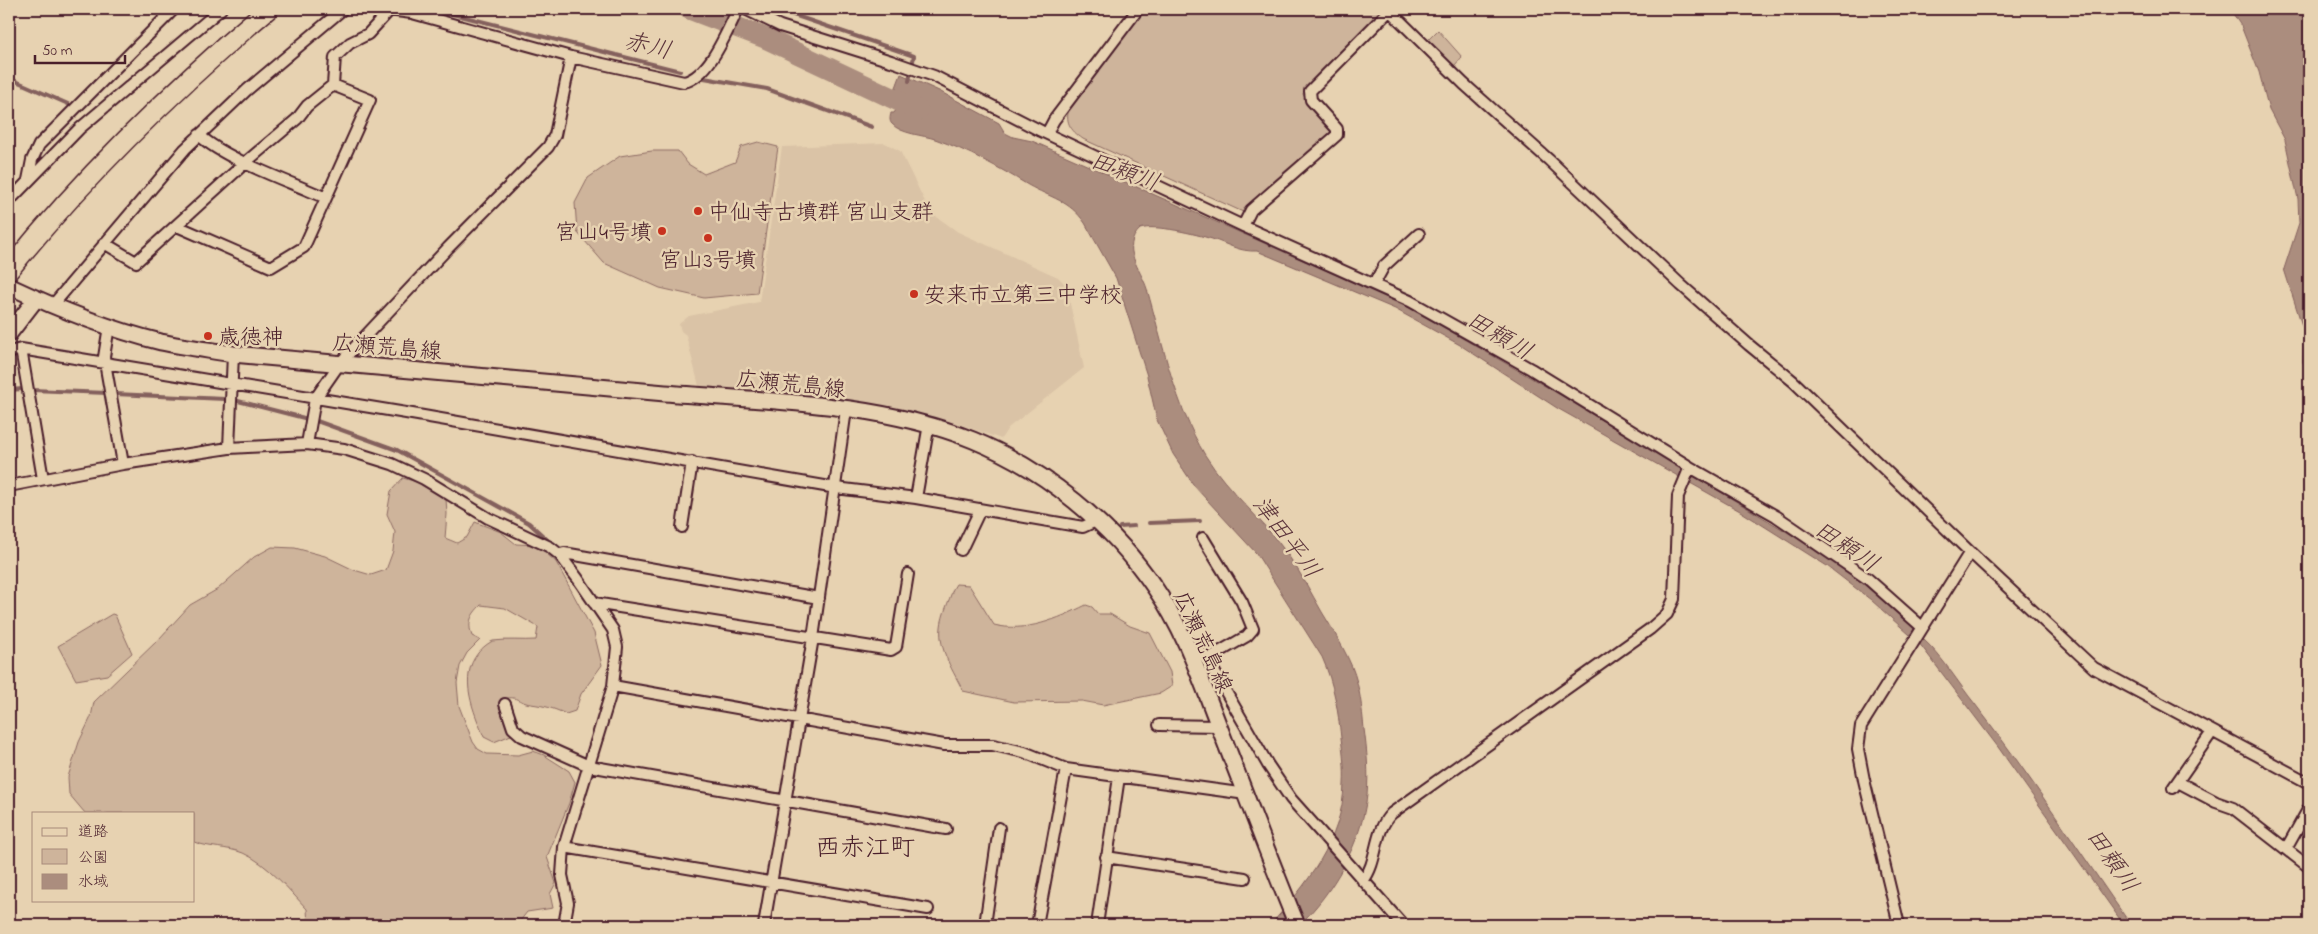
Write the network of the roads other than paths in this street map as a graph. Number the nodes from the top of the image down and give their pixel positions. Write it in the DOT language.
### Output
graph roads {
  1 [pos="174,9"];
  2 [pos="221,9"];
  3 [pos="257,9"];
  4 [pos="268,9"];
  5 [pos="740,9"];
  6 [pos="1138,9"];
  7 [pos="384,10"];
  8 [pos="1389,10"];
  9 [pos="340,11"];
  10 [pos="571,56"];
  11 [pos="333,85"];
  12 [pos="1047,133"];
  13 [pos="199,135"];
  14 [pos="246,162"];
  15 [pos="28,180"];
  16 [pos="326,198"];
  17 [pos="9,201"];
  18 [pos="177,226"];
  19 [pos="1242,226"];
  20 [pos="1419,234"];
  21 [pos="104,243"];
  22 [pos="17,252"];
  23 [pos="9,270"];
  24 [pos="1374,284"];
  25 [pos="9,286"];
  26 [pos="36,299"];
  27 [pos="52,306"];
  28 [pos="109,326"];
  29 [pos="9,334"];
  30 [pos="22,349"];
  31 [pos="9,354"];
  32 [pos="233,354"];
  33 [pos="340,363"];
  34 [pos="107,365"];
  35 [pos="231,385"];
  36 [pos="316,399"];
  37 [pos="846,410"];
  38 [pos="929,424"];
  39 [pos="307,444"];
  40 [pos="229,448"];
  41 [pos="692,462"];
  42 [pos="123,464"];
  43 [pos="1689,469"];
  44 [pos="43,479"];
  45 [pos="9,486"];
  46 [pos="836,488"];
  47 [pos="916,498"];
  48 [pos="980,510"];
  49 [pos="1096,521"];
  50 [pos="682,527"];
  51 [pos="1203,538"];
  52 [pos="962,550"];
  53 [pos="1970,552"];
  54 [pos="560,555"];
  55 [pos="908,574"];
  56 [pos="819,598"];
  57 [pos="594,603"];
  58 [pos="1921,629"];
  59 [pos="813,638"];
  60 [pos="1191,652"];
  61 [pos="1207,659"];
  62 [pos="613,686"];
  63 [pos="505,704"];
  64 [pos="800,719"];
  65 [pos="1159,725"];
  66 [pos="1219,726"];
  67 [pos="2212,732"];
  68 [pos="589,766"];
  69 [pos="1066,769"];
  70 [pos="1118,778"];
  71 [pos="2309,784"];
  72 [pos="1246,794"];
  73 [pos="784,801"];
  74 [pos="2309,808"];
  75 [pos="998,828"];
  76 [pos="946,829"];
  77 [pos="564,847"];
  78 [pos="2286,849"];
  79 [pos="1106,857"];
  80 [pos="2309,867"];
  81 [pos="1245,878"];
  82 [pos="1363,881"];
  83 [pos="771,882"];
  84 [pos="928,909"];
  85 [pos="564,925"];
  86 [pos="764,925"];
  87 [pos="985,925"];
  88 [pos="1037,925"];
  89 [pos="1097,925"];
  90 [pos="1296,925"];
  91 [pos="1403,925"];
  92 [pos="1898,925"];
  1 -- 15 [label="street"];
  2 -- 15 [label="street"];
  3 -- 22 [label="highway"];
  4 -- 22 [label="highway"];
  5 -- 10 [label="street"];
  5 -- 12 [label="street"];
  6 -- 12 [label="street"];
  7 -- 10 [label="street"];
  7 -- 11 [label="street"];
  8 -- 19 [label="street"];
  8 -- 53 [label="street"];
  9 -- 13 [label="street"];
  10 -- 33 [label="street"];
  11 -- 14 [label="street"];
  11 -- 16 [label="street"];
  12 -- 19 [label="street"];
  13 -- 14 [label="street"];
  13 -- 21 [label="street"];
  14 -- 16 [label="street"];
  14 -- 18 [label="street"];
  15 -- 17 [label="street"];
  16 -- 18 [label="street"];
  18 -- 21 [label="street"];
  19 -- 24 [label="street"];
  20 -- 24 [label="street"];
  21 -- 27 [label="street"];
  22 -- 23 [label="highway"];
  24 -- 43 [label="street"];
  25 -- 26 [label="main road, 広瀬荒島線"];
  26 -- 27 [label="main road, 広瀬荒島線"];
  26 -- 29 [label="main road"];
  27 -- 28 [label="main road, 広瀬荒島線"];
  28 -- 32 [label="main road, 広瀬荒島線"];
  28 -- 34 [label="street"];
  30 -- 31 [label="street"];
  30 -- 34 [label="street"];
  30 -- 44 [label="street"];
  32 -- 33 [label="main road, 広瀬荒島線"];
  32 -- 35 [label="street"];
  33 -- 36 [label="street"];
  33 -- 37 [label="main road, 広瀬荒島線"];
  34 -- 35 [label="street"];
  34 -- 42 [label="street"];
  35 -- 36 [label="street"];
  35 -- 40 [label="street"];
  36 -- 39 [label="street"];
  36 -- 41 [label="street"];
  37 -- 38 [label="main road, 広瀬荒島線"];
  37 -- 46 [label="street"];
  38 -- 47 [label="street"];
  38 -- 49 [label="main road, 広瀬荒島線"];
  39 -- 40 [label="street"];
  39 -- 54 [label="street"];
  40 -- 42 [label="street"];
  41 -- 46 [label="street"];
  41 -- 50 [label="street"];
  42 -- 44 [label="street"];
  43 -- 58 [label="street"];
  43 -- 82 [label="street"];
  44 -- 45 [label="street"];
  46 -- 47 [label="street"];
  46 -- 56 [label="street"];
  47 -- 48 [label="street"];
  48 -- 49 [label="street"];
  48 -- 52 [label="street"];
  49 -- 60 [label="main road, 広瀬荒島線"];
  51 -- 61 [label="street"];
  53 -- 58 [label="street"];
  53 -- 67 [label="street"];
  54 -- 56 [label="street"];
  54 -- 57 [label="street"];
  55 -- 59 [label="street"];
  56 -- 59 [label="street"];
  57 -- 59 [label="street"];
  57 -- 62 [label="street"];
  58 -- 92 [label="street"];
  59 -- 64 [label="street"];
  60 -- 61 [label="street"];
  60 -- 66 [label="main road, 広瀬荒島線"];
  61 -- 82 [label="street"];
  62 -- 64 [label="street"];
  62 -- 68 [label="street"];
  63 -- 68 [label="street"];
  64 -- 69 [label="street"];
  64 -- 73 [label="street"];
  65 -- 66 [label="street"];
  66 -- 72 [label="main road, 広瀬荒島線"];
  67 -- 71 [label="street"];
  67 -- 78 [label="street"];
  68 -- 73 [label="street"];
  68 -- 77 [label="street"];
  69 -- 70 [label="street"];
  69 -- 88 [label="street"];
  70 -- 72 [label="street"];
  70 -- 79 [label="street"];
  72 -- 90 [label="main road, 広瀬荒島線"];
  73 -- 76 [label="street"];
  73 -- 83 [label="street"];
  74 -- 78 [label="street"];
  75 -- 87 [label="street"];
  77 -- 83 [label="street"];
  77 -- 85 [label="street"];
  78 -- 80 [label="street"];
  79 -- 81 [label="street"];
  79 -- 89 [label="street"];
  82 -- 91 [label="street"];
  83 -- 84 [label="street"];
  83 -- 86 [label="street"];
}
